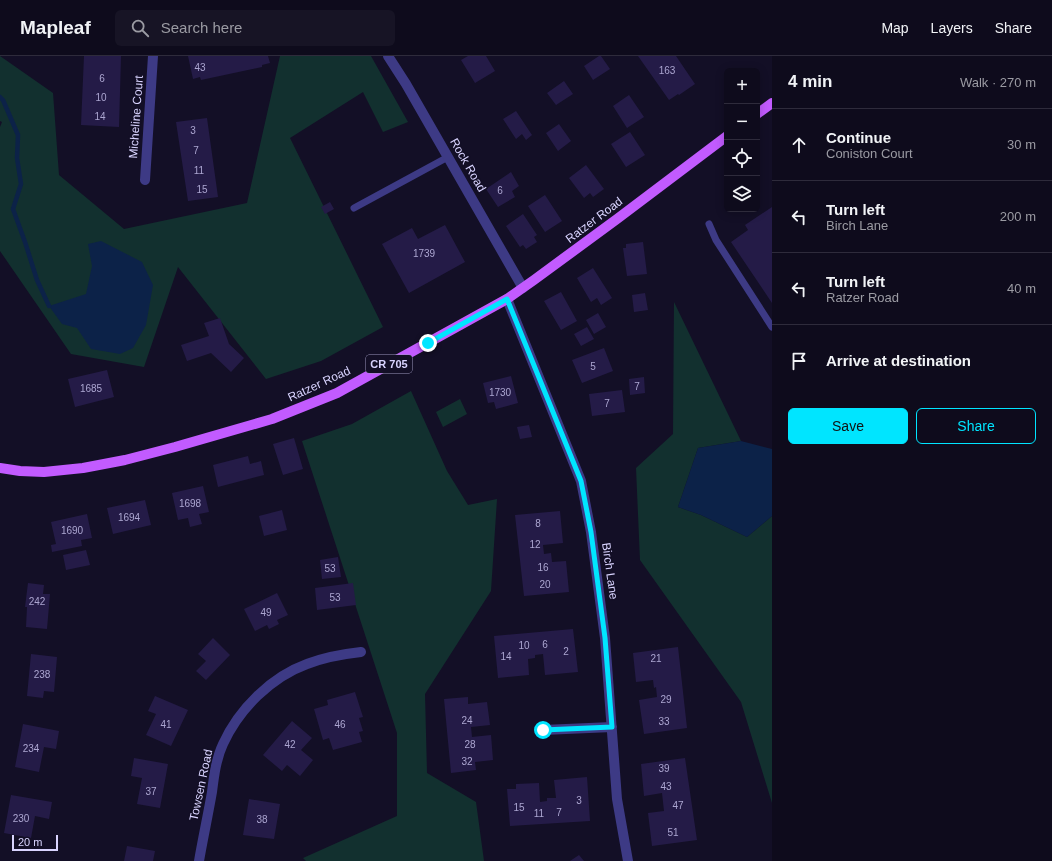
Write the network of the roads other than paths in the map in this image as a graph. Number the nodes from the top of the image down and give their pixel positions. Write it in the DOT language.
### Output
graph roads {
  1 [pos="153,56"];
  2 [pos="388,56"];
  3 [pos="772,103"];
  4 [pos="760,112"];
  5 [pos="724,138"];
  6 [pos="448,157"];
  7 [pos="145,180"];
  8 [pos="354,208"];
  9 [pos="709,224"];
  10 [pos="523,288"];
  11 [pos="507,299"];
  12 [pos="772,328"];
  13 [pos="0,468"];
  14 [pos="361,652"];
  15 [pos="612,727"];
  16 [pos="543,730"];
  17 [pos="199,861"];
  18 [pos="628,861"];
  1 -- 7 [label="street, Micheline Court"];
  2 -- 6 [label="street, Rock Road"];
  3 -- 4 [label="main road"];
  5 -- 10 [label="main road, Ratzer Road / CR 705"];
  6 -- 8 [label="lane"];
  6 -- 10 [label="street, Rock Road"];
  9 -- 12 [label="lane"];
  10 -- 11 [label="main road, Ratzer Road / CR 705"];
  11 -- 13 [label="main road, Ratzer Road / CR 705"];
  11 -- 15 [label="street, Birch Lane"];
  14 -- 17 [label="street, Towsen Road"];
  15 -- 16 [label="street"];
  15 -- 18 [label="street, Birch Lane"];
}
